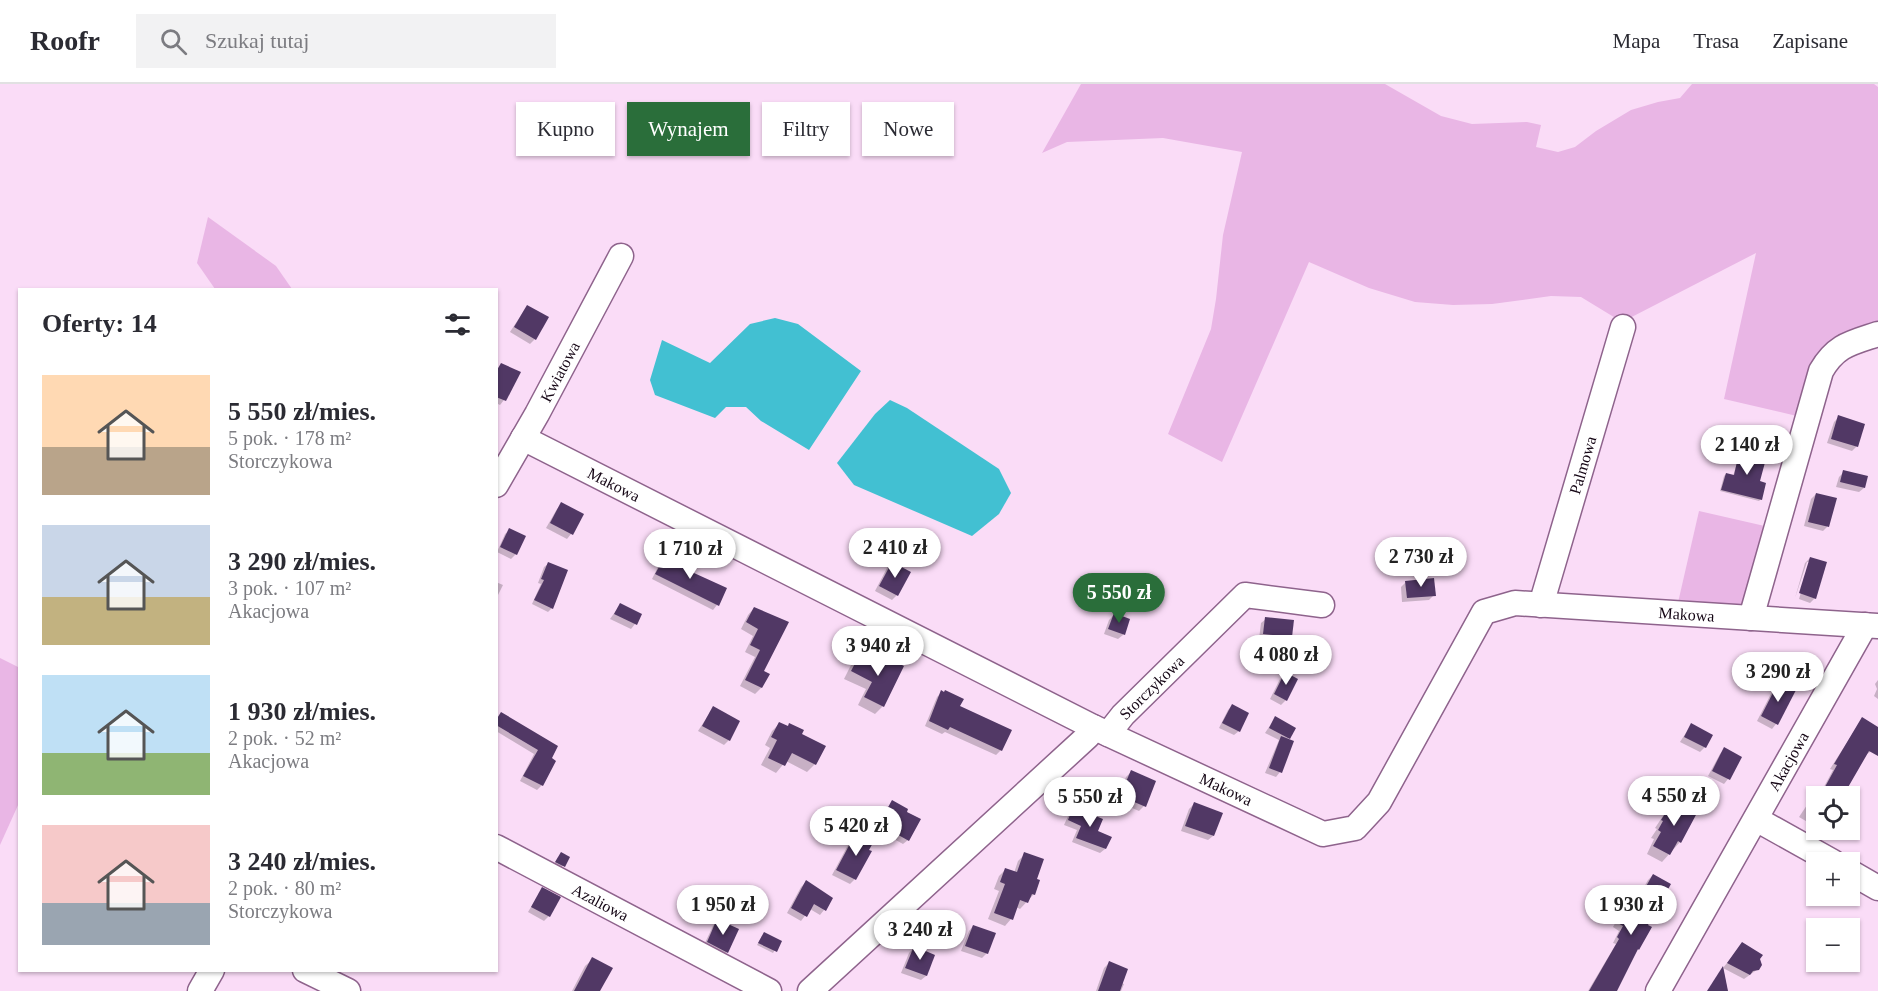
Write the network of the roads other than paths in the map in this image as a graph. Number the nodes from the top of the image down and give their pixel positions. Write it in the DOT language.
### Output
graph roads {
  1 [pos="621,256"];
  2 [pos="1623,327"];
  3 [pos="1878,334"];
  4 [pos="523,438"];
  5 [pos="498,482"];
  6 [pos="1322,605"];
  7 [pos="1541,605"];
  8 [pos="1751,618"];
  9 [pos="1871,626"];
  10 [pos="1101,730"];
  11 [pos="1756,819"];
  12 [pos="498,848"];
  13 [pos="1815,852"];
  14 [pos="1860,878"];
  15 [pos="1878,888"];
  16 [pos="211,972"];
  17 [pos="309,972"];
  18 [pos="200,991"];
  19 [pos="348,991"];
  20 [pos="769,991"];
  21 [pos="810,991"];
  22 [pos="1658,991"];
  1 -- 4 [label="street, Kwiatowa"];
  2 -- 7 [label="street, Palmowa"];
  3 -- 8 [label="street"];
  4 -- 5 [label="street, Kwiatowa"];
  4 -- 10 [label="street, Makowa"];
  6 -- 10 [label="street, Storczykowa"];
  7 -- 8 [label="street, Makowa"];
  7 -- 10 [label="street, Makowa"];
  8 -- 9 [label="street, Makowa"];
  9 -- 11 [label="street, Akacjowa"];
  10 -- 21 [label="street, Storczykowa"];
  11 -- 13 [label="street"];
  11 -- 22 [label="street, Akacjowa"];
  12 -- 20 [label="street, Azaliowa"];
  14 -- 15 [label="street"];
  16 -- 18 [label="street"];
  17 -- 19 [label="street"];
}
